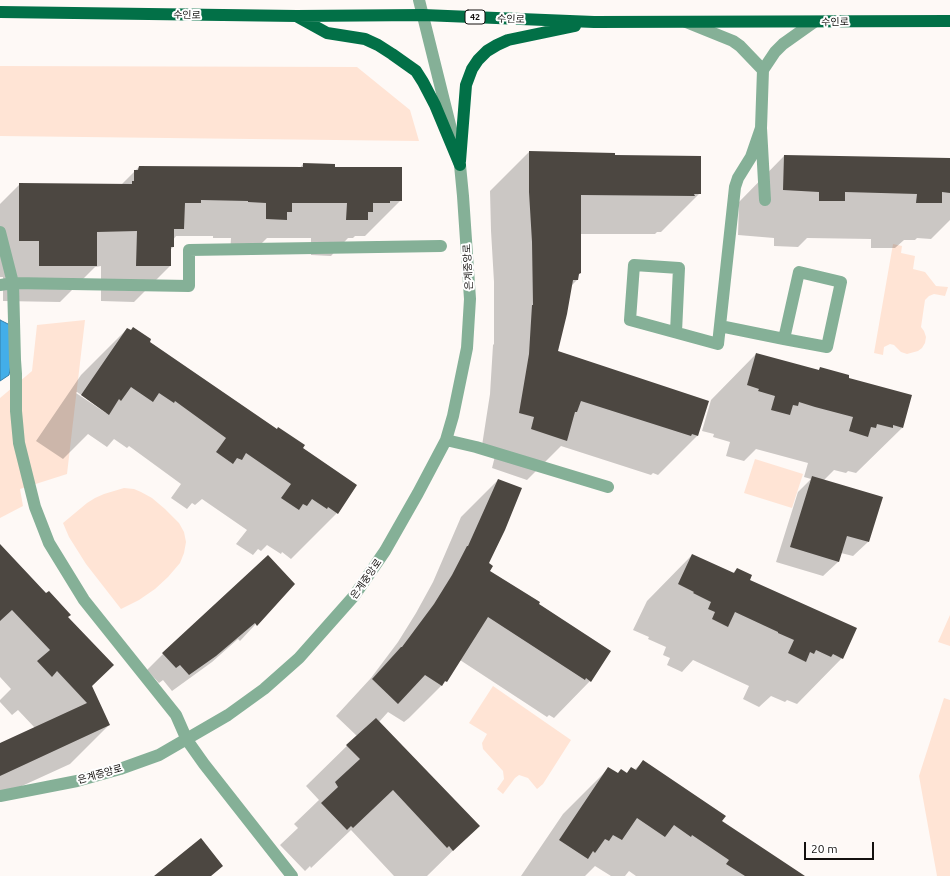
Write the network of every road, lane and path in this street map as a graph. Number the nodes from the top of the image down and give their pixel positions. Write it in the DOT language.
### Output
graph roads {
  1 [pos="419,0"];
  2 [pos="0,12"];
  3 [pos="423,15"];
  4 [pos="297,16"];
  5 [pos="950,21"];
  6 [pos="594,22"];
  7 [pos="686,22"];
  8 [pos="814,22"];
  9 [pos="763,70"];
  10 [pos="761,128"];
  11 [pos="460,165"];
  12 [pos="765,200"];
  13 [pos="0,232"];
  14 [pos="442,246"];
  15 [pos="13,283"];
  16 [pos="0,285"];
  17 [pos="720,326"];
  18 [pos="676,332"];
  19 [pos="784,339"];
  20 [pos="446,440"];
  21 [pos="608,486"];
  22 [pos="188,740"];
  23 [pos="0,796"];
  24 [pos="292,876"];
  1 -- 3 [label="street, 은계중앙로"];
  2 -- 4 [label="main road, 수인로 / 42"];
  3 -- 4 [label="main road, 수인로 / 42"];
  3 -- 6 [label="main road, 수인로 / 42"];
  3 -- 11 [label="street, 은계중앙로"];
  4 -- 11 [label="main road"];
  5 -- 8 [label="main road, 수인로 / 42"];
  6 -- 7 [label="main road, 수인로 / 42"];
  6 -- 11 [label="main road"];
  7 -- 8 [label="main road, 수인로 / 42"];
  7 -- 9 [label="street"];
  8 -- 9 [label="street"];
  9 -- 10 [label="street"];
  10 -- 12 [label="street"];
  10 -- 17 [label="street"];
  11 -- 20 [label="street, 은계중앙로"];
  13 -- 15 [label="street"];
  14 -- 15 [label="street"];
  15 -- 16 [label="street"];
  15 -- 22 [label="street"];
  17 -- 18 [label="street"];
  17 -- 19 [label="street"];
  18 -- 18 [label="street"];
  19 -- 19 [label="street"];
  20 -- 21 [label="street"];
  20 -- 22 [label="street, 은계중앙로"];
  22 -- 23 [label="street, 은계중앙로"];
  22 -- 24 [label="street"];
}
